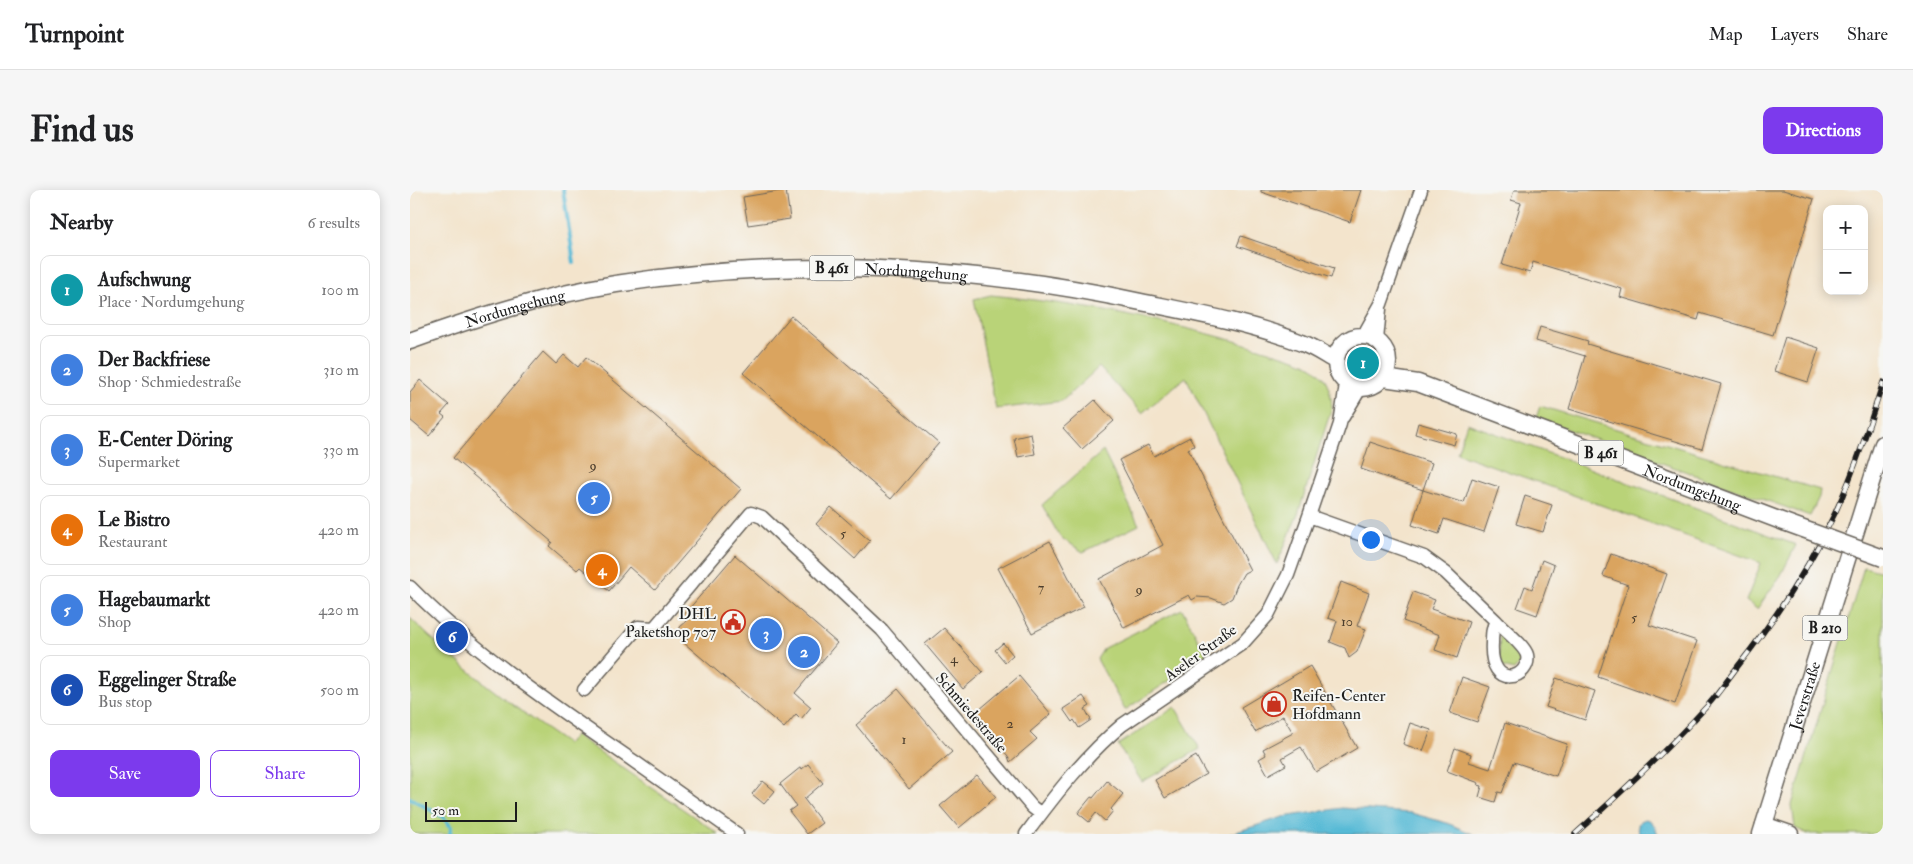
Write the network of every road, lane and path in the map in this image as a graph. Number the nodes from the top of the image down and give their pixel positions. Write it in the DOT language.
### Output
graph roads {
  1 [pos="1421,190"];
  2 [pos="1370,338"];
  3 [pos="410,341"];
  4 [pos="1339,353"];
  5 [pos="1389,360"];
  6 [pos="1384,378"];
  7 [pos="1418,383"];
  8 [pos="1353,386"];
  9 [pos="1883,444"];
  10 [pos="1309,516"];
  11 [pos="1883,558"];
  12 [pos="410,587"];
  13 [pos="1496,621"];
  14 [pos="584,690"];
  15 [pos="1041,814"];
  16 [pos="1762,829"];
  17 [pos="737,834"];
  18 [pos="1026,834"];
  19 [pos="1790,834"];
  1 -- 2 [label="street"];
  2 -- 4 [label="main road"];
  2 -- 5 [label="main road, Nordumgehung"];
  3 -- 4 [label="main road, Nordumgehung / B 461"];
  4 -- 8 [label="main road"];
  5 -- 6 [label="main road"];
  5 -- 7 [label="main road, Nordumgehung / B 461"];
  6 -- 7 [label="main road, Nordumgehung / B 461"];
  6 -- 8 [label="main road"];
  7 -- 11 [label="main road, Nordumgehung / B 461, bridge"];
  8 -- 10 [label="street, Aseler Straße"];
  9 -- 16 [label="main road, Jeverstraße / B 210"];
  10 -- 13 [label="street"];
  10 -- 15 [label="street, Aseler Straße"];
  12 -- 17 [label="street"];
  14 -- 15 [label="street, Schmiedestraße"];
  15 -- 18 [label="street, Aseler Straße"];
  16 -- 19 [label="main road"];
}
